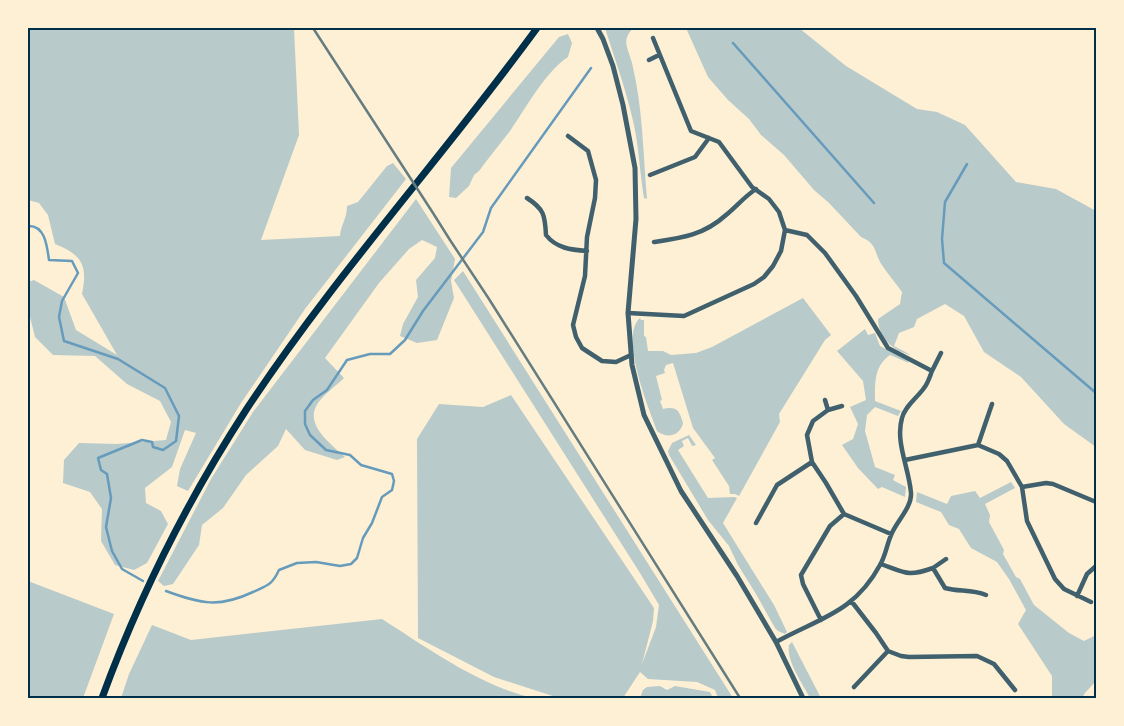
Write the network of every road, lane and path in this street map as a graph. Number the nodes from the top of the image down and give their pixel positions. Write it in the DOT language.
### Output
graph roads {
  1 [pos="539,28"];
  2 [pos="596,28"];
  3 [pos="653,38"];
  4 [pos="659,55"];
  5 [pos="648,60"];
  6 [pos="568,136"];
  7 [pos="709,138"];
  8 [pos="650,175"];
  9 [pos="756,189"];
  10 [pos="527,198"];
  11 [pos="785,230"];
  12 [pos="654,242"];
  13 [pos="587,251"];
  14 [pos="628,313"];
  15 [pos="941,353"];
  16 [pos="631,355"];
  17 [pos="932,371"];
  18 [pos="825,400"];
  19 [pos="992,404"];
  20 [pos="842,406"];
  21 [pos="828,410"];
  22 [pos="978,445"];
  23 [pos="906,460"];
  24 [pos="812,462"];
  25 [pos="1022,487"];
  26 [pos="1096,502"];
  27 [pos="844,514"];
  28 [pos="756,523"];
  29 [pos="891,534"];
  30 [pos="946,559"];
  31 [pos="881,564"];
  32 [pos="1096,566"];
  33 [pos="933,568"];
  34 [pos="986,595"];
  35 [pos="1077,596"];
  36 [pos="852,602"];
  37 [pos="1091,602"];
  38 [pos="821,620"];
  39 [pos="776,642"];
  40 [pos="888,651"];
  41 [pos="854,687"];
  42 [pos="1015,690"];
  43 [pos="102,698"];
  44 [pos="803,698"];
  1 -- 43 [label="main road"];
  2 -- 14 [label="street"];
  3 -- 4 [label="street"];
  4 -- 5 [label="street"];
  4 -- 7 [label="street"];
  6 -- 13 [label="street"];
  7 -- 8 [label="street"];
  7 -- 9 [label="street"];
  9 -- 11 [label="street"];
  9 -- 12 [label="street"];
  10 -- 13 [label="street"];
  11 -- 14 [label="street"];
  11 -- 17 [label="street"];
  13 -- 16 [label="street"];
  14 -- 16 [label="street"];
  15 -- 17 [label="street"];
  16 -- 39 [label="street"];
  17 -- 23 [label="street"];
  18 -- 21 [label="street"];
  19 -- 22 [label="street"];
  20 -- 21 [label="street"];
  21 -- 24 [label="street"];
  22 -- 23 [label="street"];
  22 -- 25 [label="street"];
  23 -- 29 [label="street"];
  24 -- 27 [label="street"];
  24 -- 28 [label="street"];
  25 -- 26 [label="street"];
  25 -- 35 [label="street"];
  27 -- 29 [label="street"];
  27 -- 38 [label="street"];
  29 -- 31 [label="street"];
  30 -- 33 [label="street"];
  31 -- 33 [label="street"];
  31 -- 36 [label="street"];
  32 -- 35 [label="street"];
  33 -- 34 [label="street"];
  35 -- 37 [label="street"];
  36 -- 38 [label="street"];
  36 -- 40 [label="street"];
  38 -- 39 [label="street"];
  39 -- 44 [label="street"];
  40 -- 41 [label="street"];
  40 -- 42 [label="street"];
}
